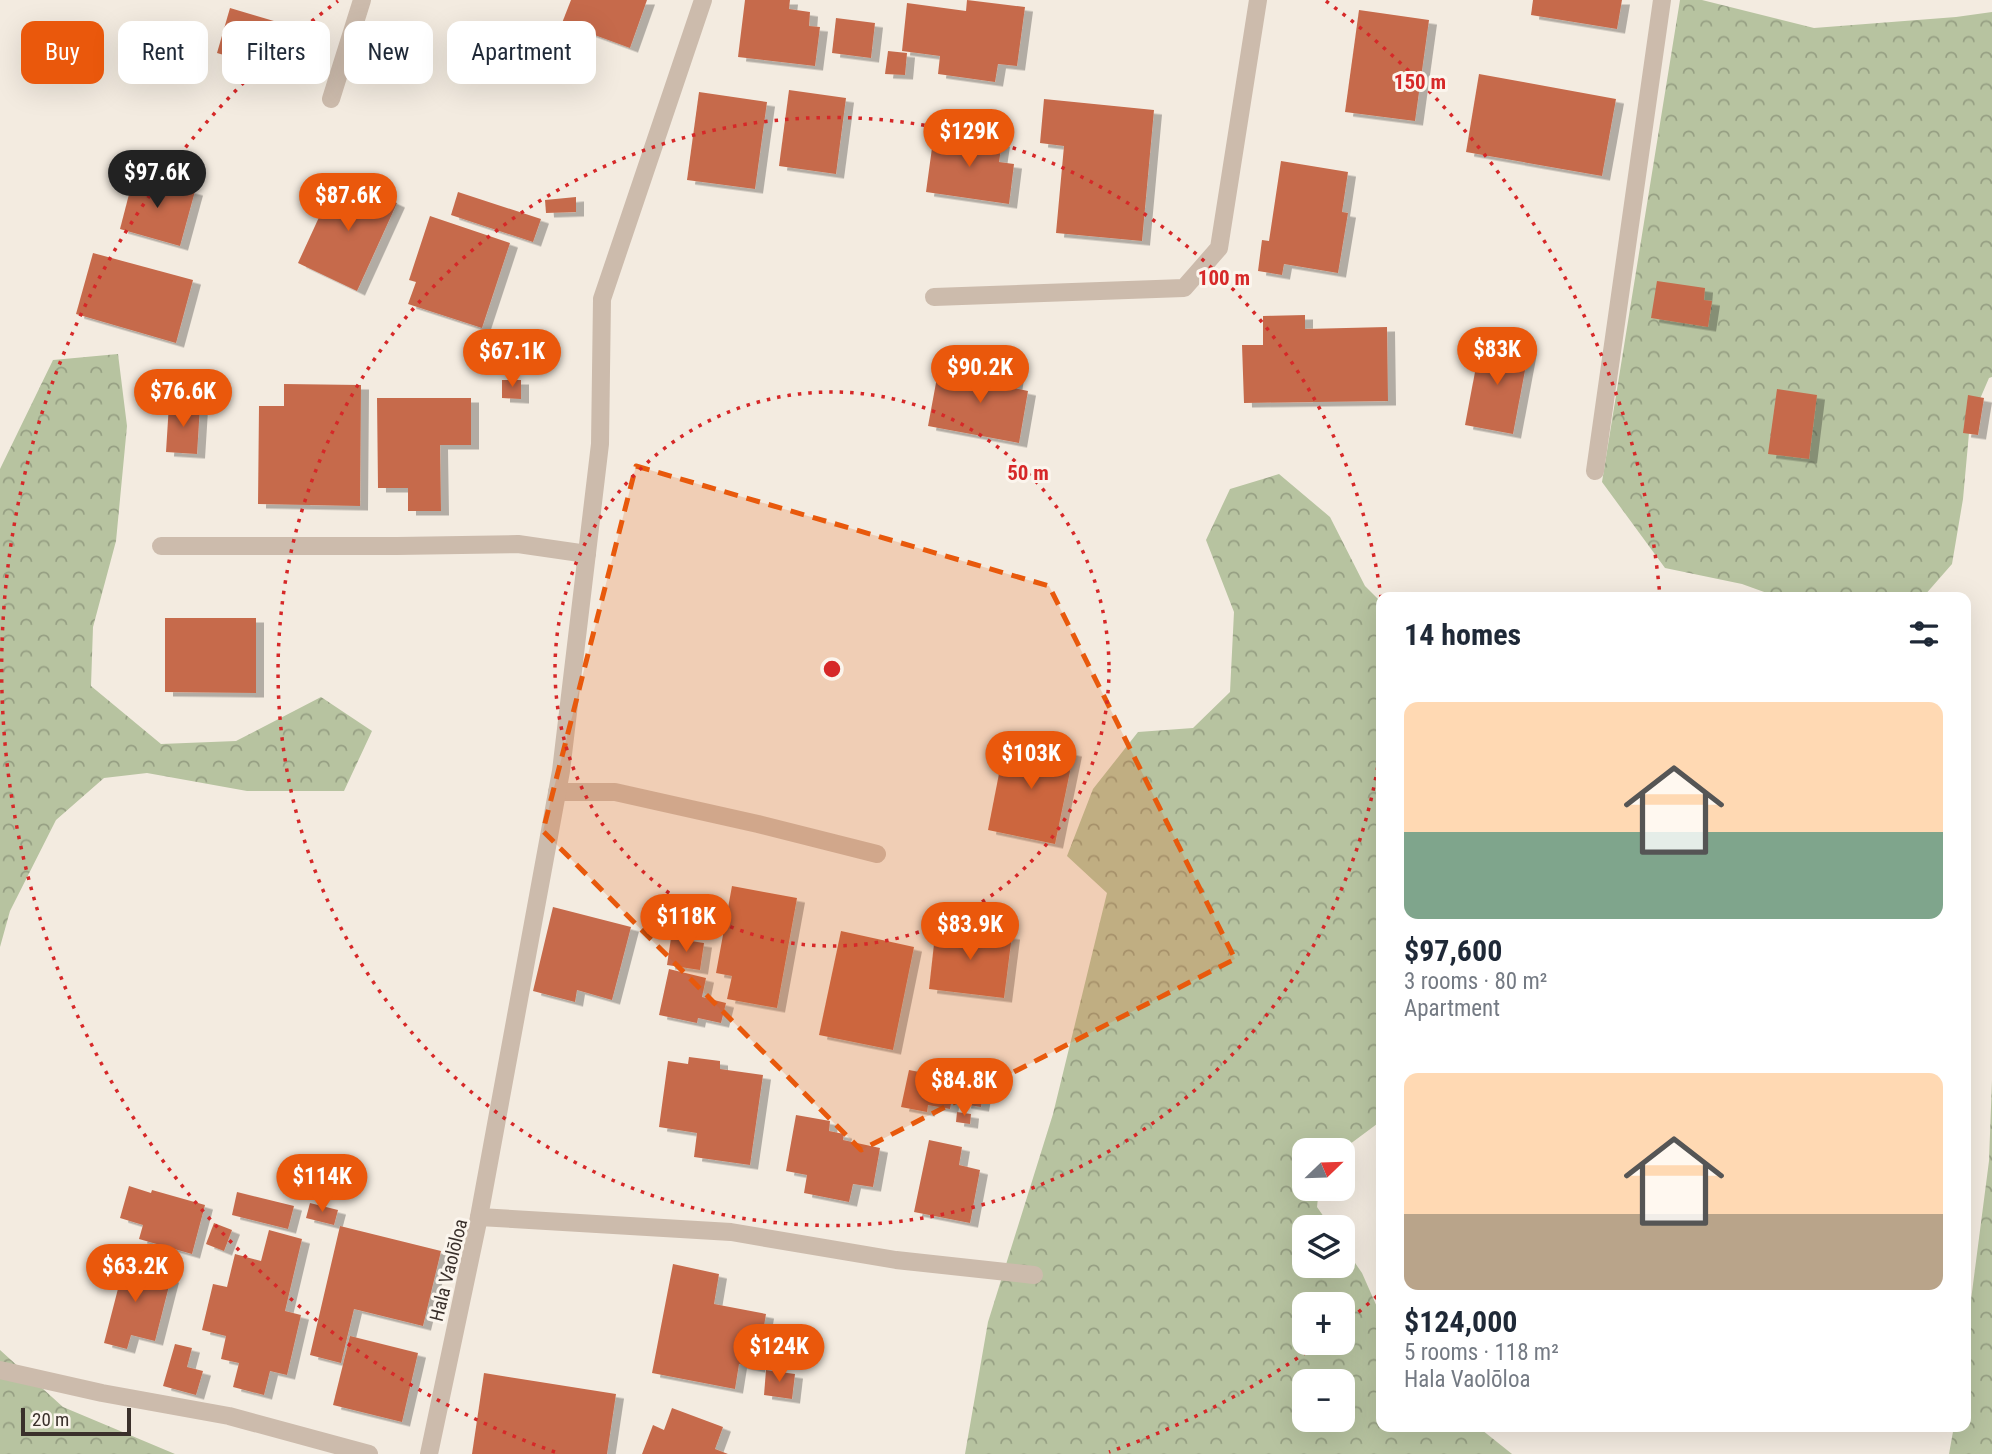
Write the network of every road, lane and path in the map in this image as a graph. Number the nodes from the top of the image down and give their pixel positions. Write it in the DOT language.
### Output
graph roads {
  1 [pos="362,0"];
  2 [pos="703,0"];
  3 [pos="1258,0"];
  4 [pos="1662,0"];
  5 [pos="331,99"];
  6 [pos="934,297"];
  7 [pos="1595,471"];
  8 [pos="161,546"];
  9 [pos="587,554"];
  10 [pos="557,792"];
  11 [pos="877,854"];
  12 [pos="478,1217"];
  13 [pos="1034,1275"];
  14 [pos="0,1370"];
  15 [pos="369,1454"];
  16 [pos="429,1454"];
  1 -- 5 [label="street"];
  2 -- 9 [label="street"];
  3 -- 6 [label="street"];
  4 -- 7 [label="street"];
  8 -- 9 [label="street"];
  9 -- 10 [label="street"];
  10 -- 11 [label="street"];
  10 -- 12 [label="street"];
  12 -- 13 [label="street, Hala Vaolōloa"];
  12 -- 16 [label="street, Hala Vaolōloa"];
  14 -- 15 [label="street"];
}
